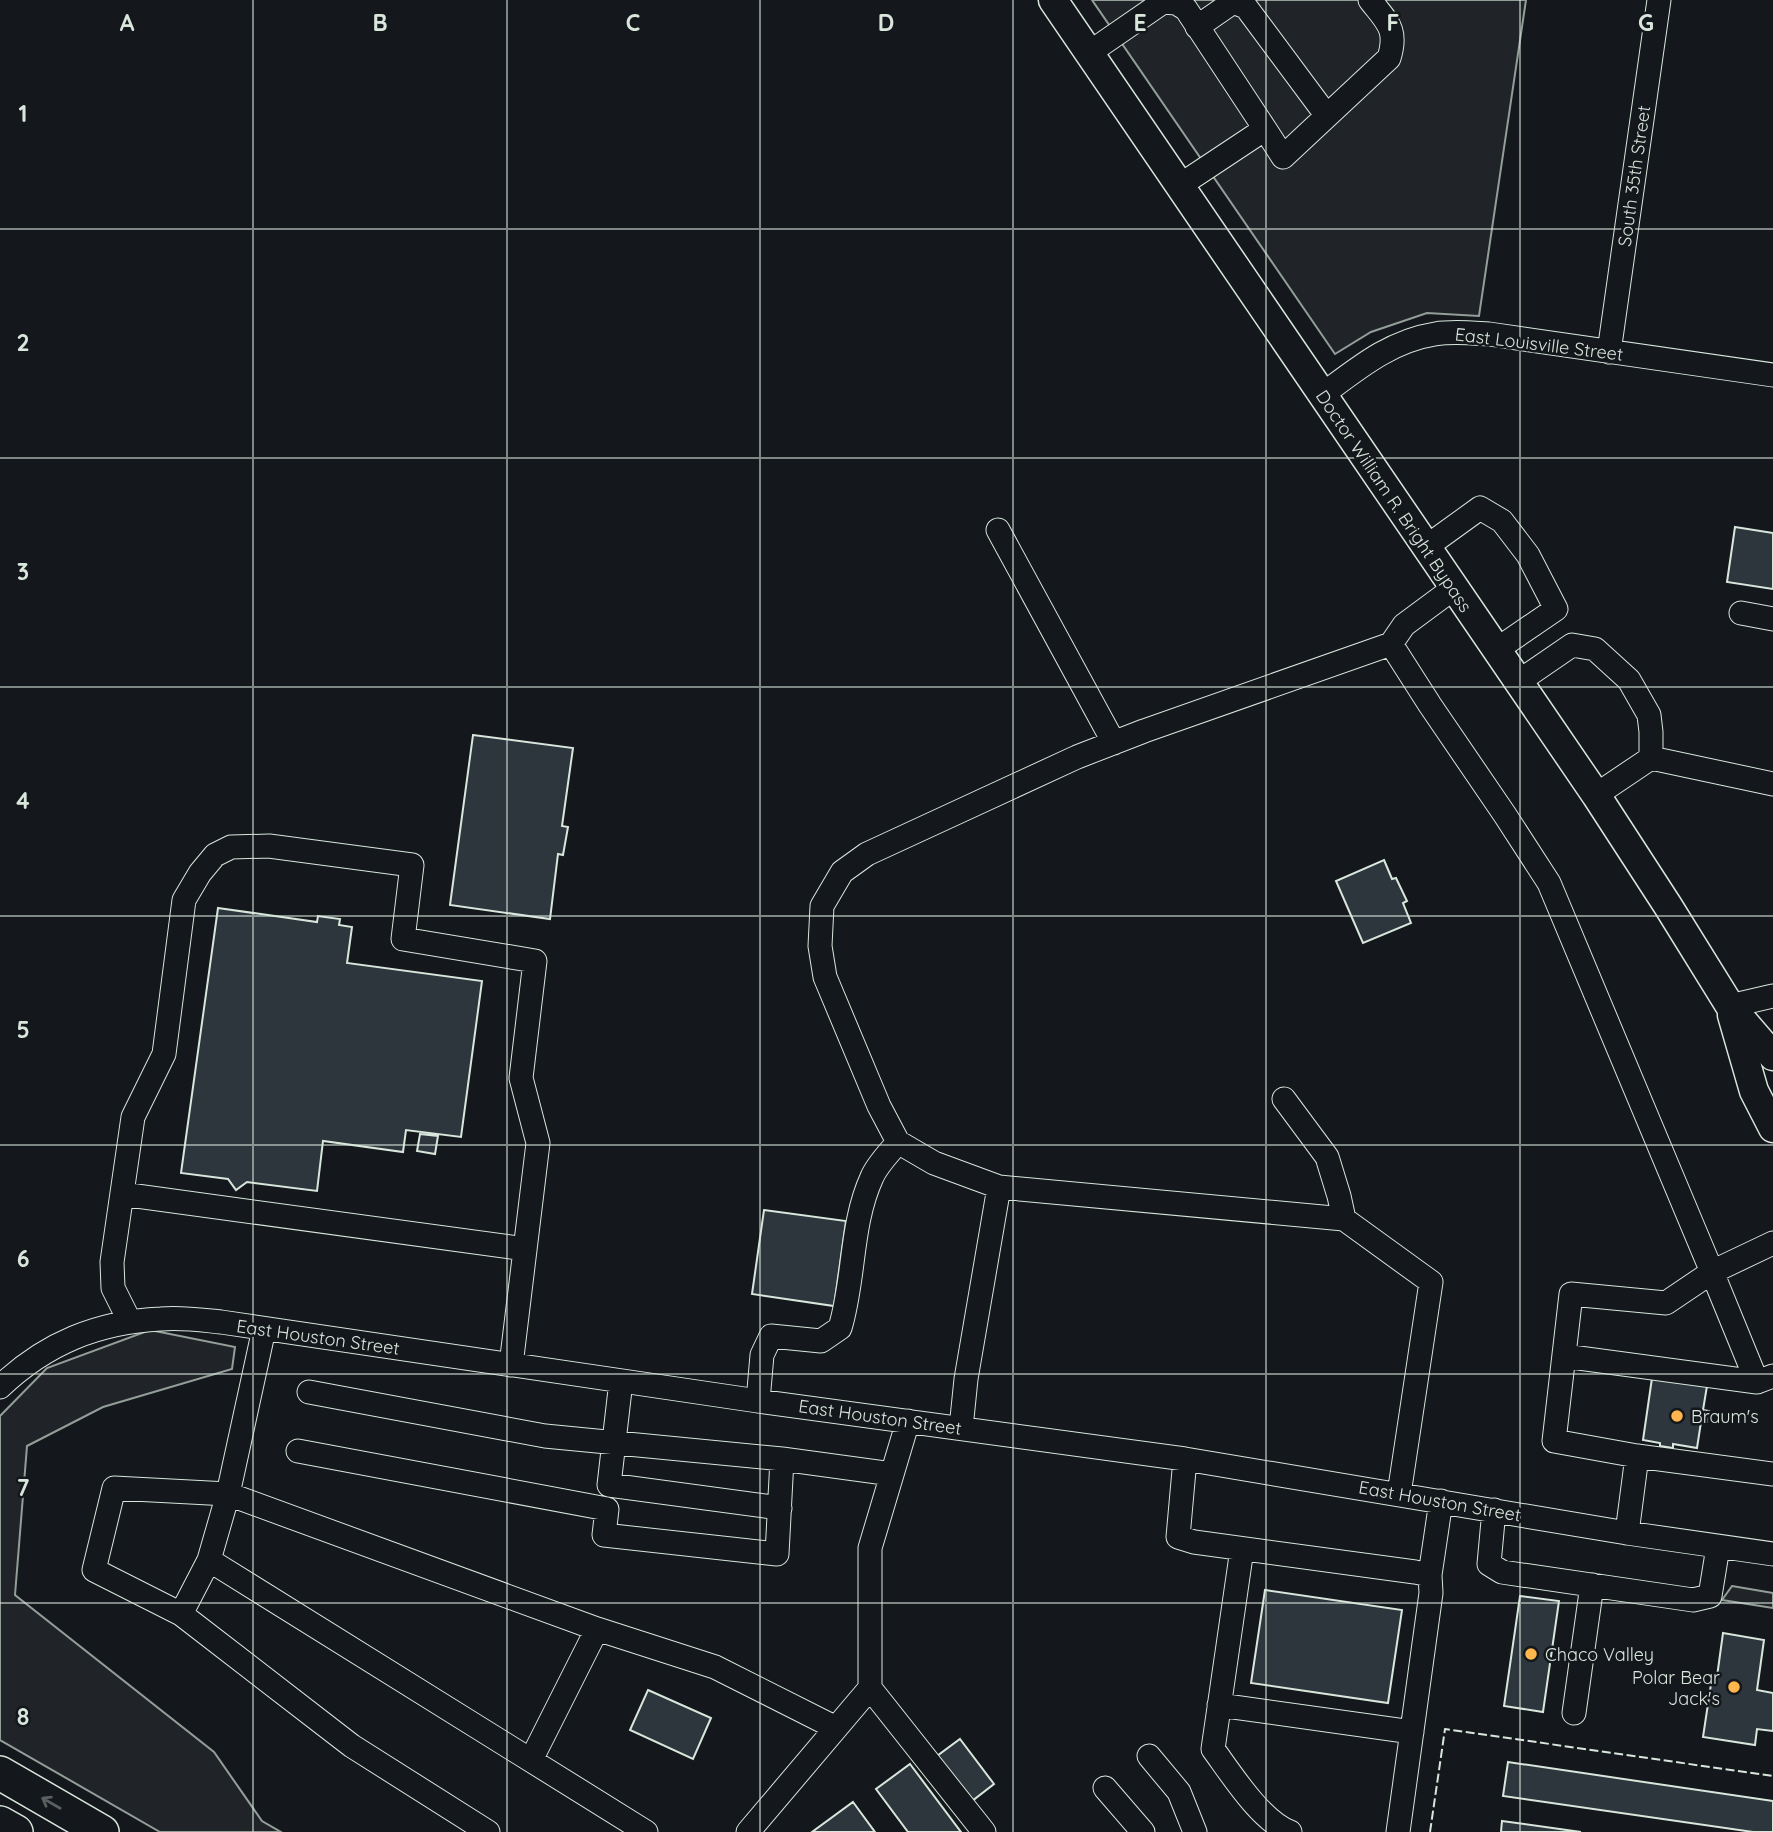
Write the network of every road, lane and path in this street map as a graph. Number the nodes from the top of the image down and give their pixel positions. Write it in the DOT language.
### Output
graph roads {
  1 [pos="1053,0"];
  2 [pos="1370,0"];
  3 [pos="1658,0"];
  4 [pos="1197,27"];
  5 [pos="1089,53"];
  6 [pos="1327,116"];
  7 [pos="1265,129"];
  8 [pos="1179,186"];
  9 [pos="1609,352"];
  10 [pos="1773,375"];
  11 [pos="1321,395"];
  12 [pos="998,530"];
  13 [pos="1426,547"];
  14 [pos="1454,587"];
  15 [pos="1741,613"];
  16 [pos="1773,619"];
  17 [pos="1391,644"];
  18 [pos="1496,650"];
  19 [pos="1518,682"];
  20 [pos="1114,743"];
  21 [pos="1651,758"];
  22 [pos="1773,784"];
  23 [pos="1596,795"];
  24 [pos="1773,996"];
  25 [pos="1730,1006"];
  26 [pos="1773,1056"];
  27 [pos="1284,1099"];
  28 [pos="1773,1128"];
  29 [pos="898,1142"];
  30 [pos="999,1187"];
  31 [pos="122,1194"];
  32 [pos="1344,1219"];
  33 [pos="1773,1243"];
  34 [pos="525,1249"];
  35 [pos="1712,1272"];
  36 [pos="130,1322"];
  37 [pos="264,1329"];
  38 [pos="1564,1356"];
  39 [pos="511,1365"];
  40 [pos="1765,1379"];
  41 [pos="621,1381"];
  42 [pos="0,1387"];
  43 [pos="309,1392"];
  44 [pos="758,1401"];
  45 [pos="908,1421"];
  46 [pos="961,1428"];
  47 [pos="613,1441"];
  48 [pos="298,1451"];
  49 [pos="1637,1456"];
  50 [pos="782,1459"];
  51 [pos="1185,1459"];
  52 [pos="892,1474"];
  53 [pos="1773,1474"];
  54 [pos="609,1485"];
  55 [pos="228,1494"];
  56 [pos="1399,1494"];
  57 [pos="1441,1501"];
  58 [pos="779,1508"];
  59 [pos="607,1509"];
  60 [pos="1494,1510"];
  61 [pos="1627,1533"];
  62 [pos="1718,1547"];
  63 [pos="1242,1549"];
  64 [pos="1773,1554"];
  65 [pos="209,1560"];
  66 [pos="1430,1575"];
  67 [pos="1592,1586"];
  68 [pos="181,1614"];
  69 [pos="597,1629"];
  70 [pos="870,1688"];
  71 [pos="1219,1705"];
  72 [pos="1574,1713"];
  73 [pos="836,1728"];
  74 [pos="1412,1732"];
  75 [pos="1149,1756"];
  76 [pos="531,1760"];
  77 [pos="0,1773"];
  78 [pos="1105,1788"];
  79 [pos="0,1823"];
  80 [pos="16,1832"];
  81 [pos="102,1832"];
  82 [pos="488,1832"];
  83 [pos="646,1832"];
  84 [pos="748,1832"];
  85 [pos="984,1832"];
  86 [pos="1143,1832"];
  87 [pos="1195,1832"];
  88 [pos="1290,1832"];
  89 [pos="1398,1832"];
  1 -- 5 [label="main road, Doctor William R. Bright Bypass"];
  2 -- 6 [label="street"];
  3 -- 9 [label="street, South 35th Street"];
  4 -- 5 [label="street"];
  4 -- 6 [label="street"];
  4 -- 7 [label="street"];
  5 -- 8 [label="main road, Doctor William R. Bright Bypass"];
  6 -- 7 [label="street"];
  7 -- 8 [label="street"];
  8 -- 11 [label="main road, Doctor William R. Bright Bypass"];
  9 -- 10 [label="street, East Louisville Street"];
  9 -- 11 [label="street, East Louisville Street"];
  11 -- 13 [label="main road, Doctor William R. Bright Bypass"];
  12 -- 20 [label="street"];
  13 -- 14 [label="main road, Doctor William R. Bright Bypass"];
  13 -- 18 [label="street"];
  14 -- 17 [label="street"];
  14 -- 18 [label="main road, Doctor William R. Bright Bypass"];
  15 -- 16 [label="street"];
  17 -- 20 [label="street"];
  17 -- 35 [label="street"];
  18 -- 19 [label="main road, Doctor William R. Bright Bypass"];
  19 -- 21 [label="street"];
  19 -- 23 [label="main road, Doctor William R. Bright Bypass"];
  20 -- 29 [label="street"];
  21 -- 22 [label="street"];
  21 -- 23 [label="street"];
  23 -- 25 [label="main road, Doctor William R. Bright Bypass"];
  24 -- 25 [label="street"];
  25 -- 26 [label="main road, Doctor William R. Bright Bypass"];
  25 -- 28 [label="main road, Doctor William R. Bright Bypass"];
  27 -- 32 [label="street"];
  29 -- 30 [label="street"];
  29 -- 44 [label="street"];
  30 -- 32 [label="street"];
  30 -- 46 [label="street"];
  31 -- 34 [label="street"];
  31 -- 34 [label="street"];
  31 -- 36 [label="street"];
  32 -- 56 [label="street"];
  33 -- 35 [label="street"];
  34 -- 39 [label="street"];
  35 -- 38 [label="street"];
  35 -- 40 [label="street"];
  36 -- 37 [label="street, East Houston Street"];
  36 -- 42 [label="street, East Houston Street"];
  37 -- 39 [label="street, East Houston Street"];
  37 -- 55 [label="street"];
  38 -- 40 [label="street"];
  38 -- 49 [label="street"];
  39 -- 41 [label="street, East Houston Street"];
  41 -- 44 [label="street, East Houston Street"];
  41 -- 47 [label="street"];
  43 -- 47 [label="street"];
  44 -- 45 [label="street, East Houston Street"];
  45 -- 46 [label="street, East Houston Street"];
  45 -- 52 [label="street"];
  46 -- 51 [label="street, East Houston Street"];
  47 -- 50 [label="street"];
  47 -- 54 [label="street"];
  48 -- 59 [label="street"];
  49 -- 53 [label="street"];
  49 -- 61 [label="street"];
  50 -- 52 [label="street"];
  50 -- 58 [label="street"];
  51 -- 56 [label="street, East Houston Street"];
  51 -- 63 [label="street"];
  52 -- 70 [label="street"];
  54 -- 58 [label="street"];
  54 -- 59 [label="street"];
  55 -- 65 [label="street"];
  55 -- 68 [label="street"];
  55 -- 69 [label="street"];
  56 -- 57 [label="street, East Houston Street"];
  57 -- 60 [label="street, East Houston Street"];
  57 -- 66 [label="street"];
  58 -- 59 [label="street"];
  60 -- 61 [label="street, East Houston Street"];
  60 -- 67 [label="street"];
  61 -- 62 [label="street, East Houston Street"];
  62 -- 64 [label="street, East Houston Street"];
  62 -- 67 [label="street"];
  63 -- 66 [label="street"];
  63 -- 71 [label="street"];
  65 -- 68 [label="street"];
  65 -- 76 [label="street"];
  66 -- 74 [label="street"];
  67 -- 72 [label="street"];
  68 -- 82 [label="street"];
  69 -- 73 [label="street"];
  69 -- 76 [label="street"];
  70 -- 73 [label="street"];
  70 -- 85 [label="street"];
  71 -- 74 [label="street"];
  71 -- 88 [label="street"];
  73 -- 84 [label="street"];
  74 -- 89 [label="street"];
  75 -- 87 [label="street"];
  76 -- 83 [label="street"];
  81 -- 77 [label="highway, one-way"];
  78 -- 86 [label="street"];
  79 -- 80 [label="highway"];
}
